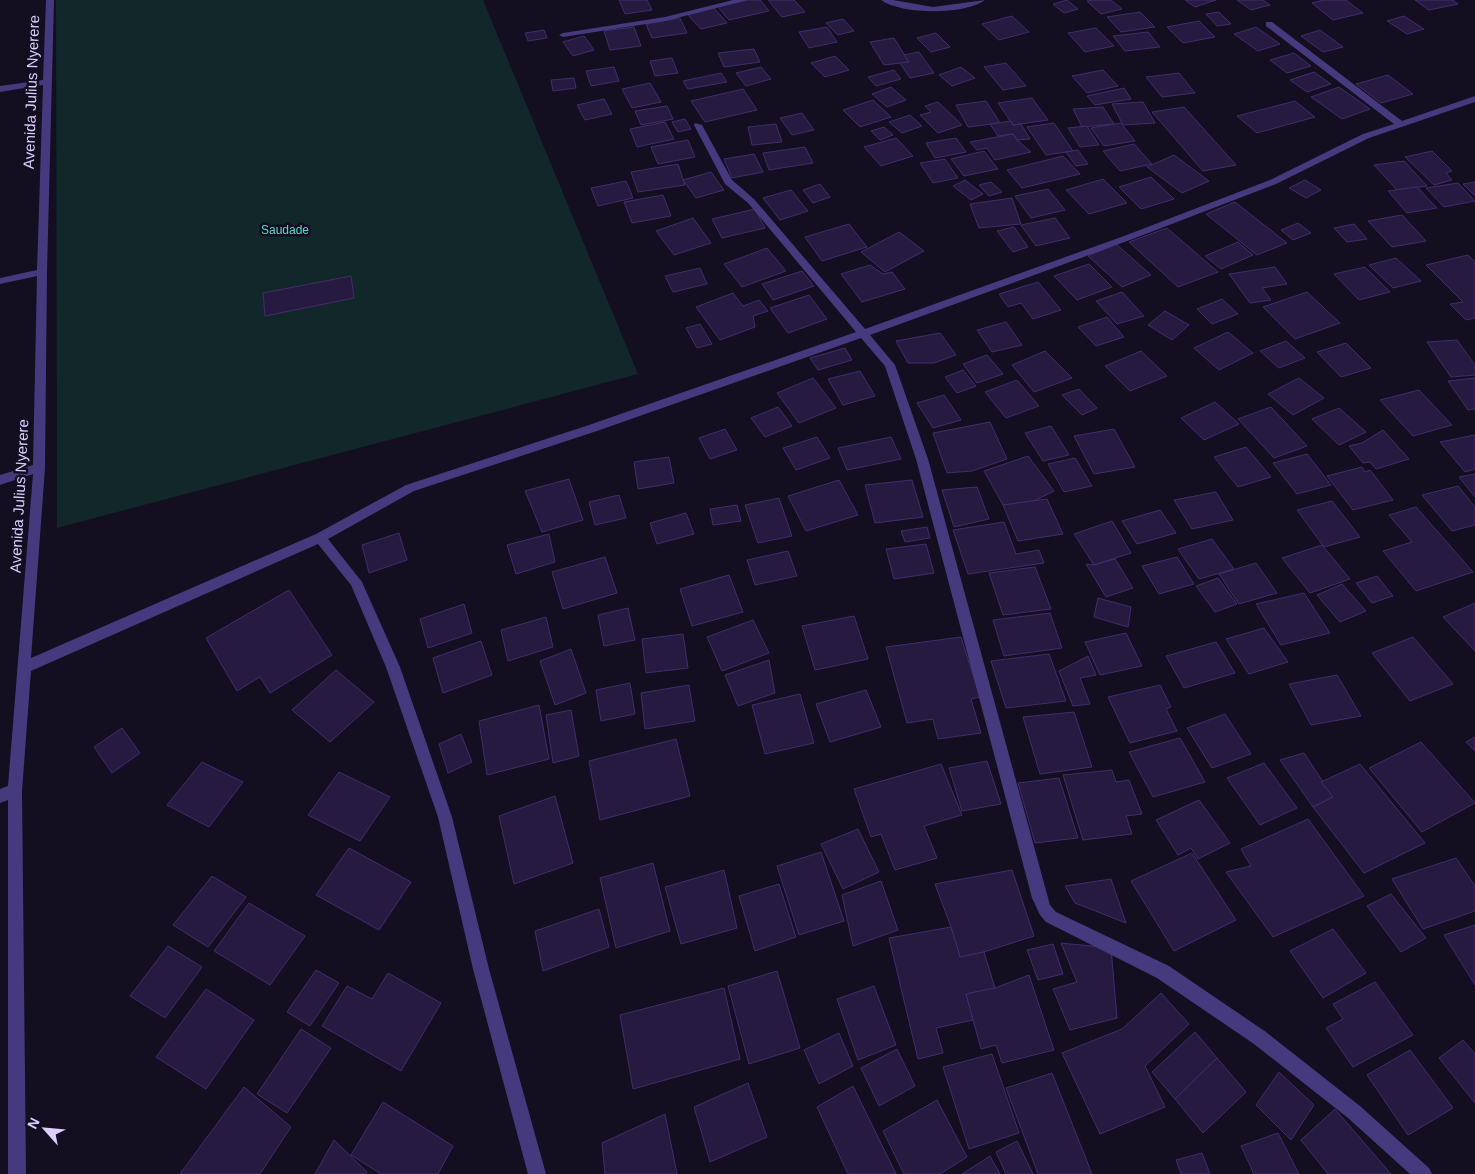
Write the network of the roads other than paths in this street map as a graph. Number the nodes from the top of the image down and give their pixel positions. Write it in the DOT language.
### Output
graph roads {
  1 [pos="50,0"];
  2 [pos="743,0"];
  3 [pos="885,0"];
  4 [pos="981,0"];
  5 [pos="1269,24"];
  6 [pos="563,35"];
  7 [pos="47,82"];
  8 [pos="0,89"];
  9 [pos="1475,99"];
  10 [pos="1400,124"];
  11 [pos="698,125"];
  12 [pos="42,272"];
  13 [pos="0,281"];
  14 [pos="865,333"];
  15 [pos="39,468"];
  16 [pos="0,480"];
  17 [pos="320,538"];
  18 [pos="23,668"];
  19 [pos="15,792"];
  20 [pos="0,796"];
  21 [pos="17,1174"];
  22 [pos="537,1174"];
  23 [pos="1423,1174"];
  1 -- 7 [label="street, Avenida Julius Nyerere"];
  2 -- 6 [label="street"];
  3 -- 4 [label="street"];
  5 -- 10 [label="street"];
  7 -- 8 [label="street"];
  7 -- 12 [label="street, Avenida Julius Nyerere"];
  9 -- 10 [label="street"];
  10 -- 14 [label="street"];
  11 -- 14 [label="street"];
  12 -- 13 [label="street"];
  12 -- 15 [label="street, Avenida Julius Nyerere"];
  14 -- 17 [label="street"];
  14 -- 23 [label="street"];
  15 -- 16 [label="street"];
  15 -- 18 [label="street, Avenida Julius Nyerere"];
  17 -- 18 [label="street"];
  17 -- 22 [label="street"];
  18 -- 19 [label="street, Avenida Julius Nyerere"];
  19 -- 20 [label="street"];
  19 -- 21 [label="street, Avenida Julius Nyerere"];
}
